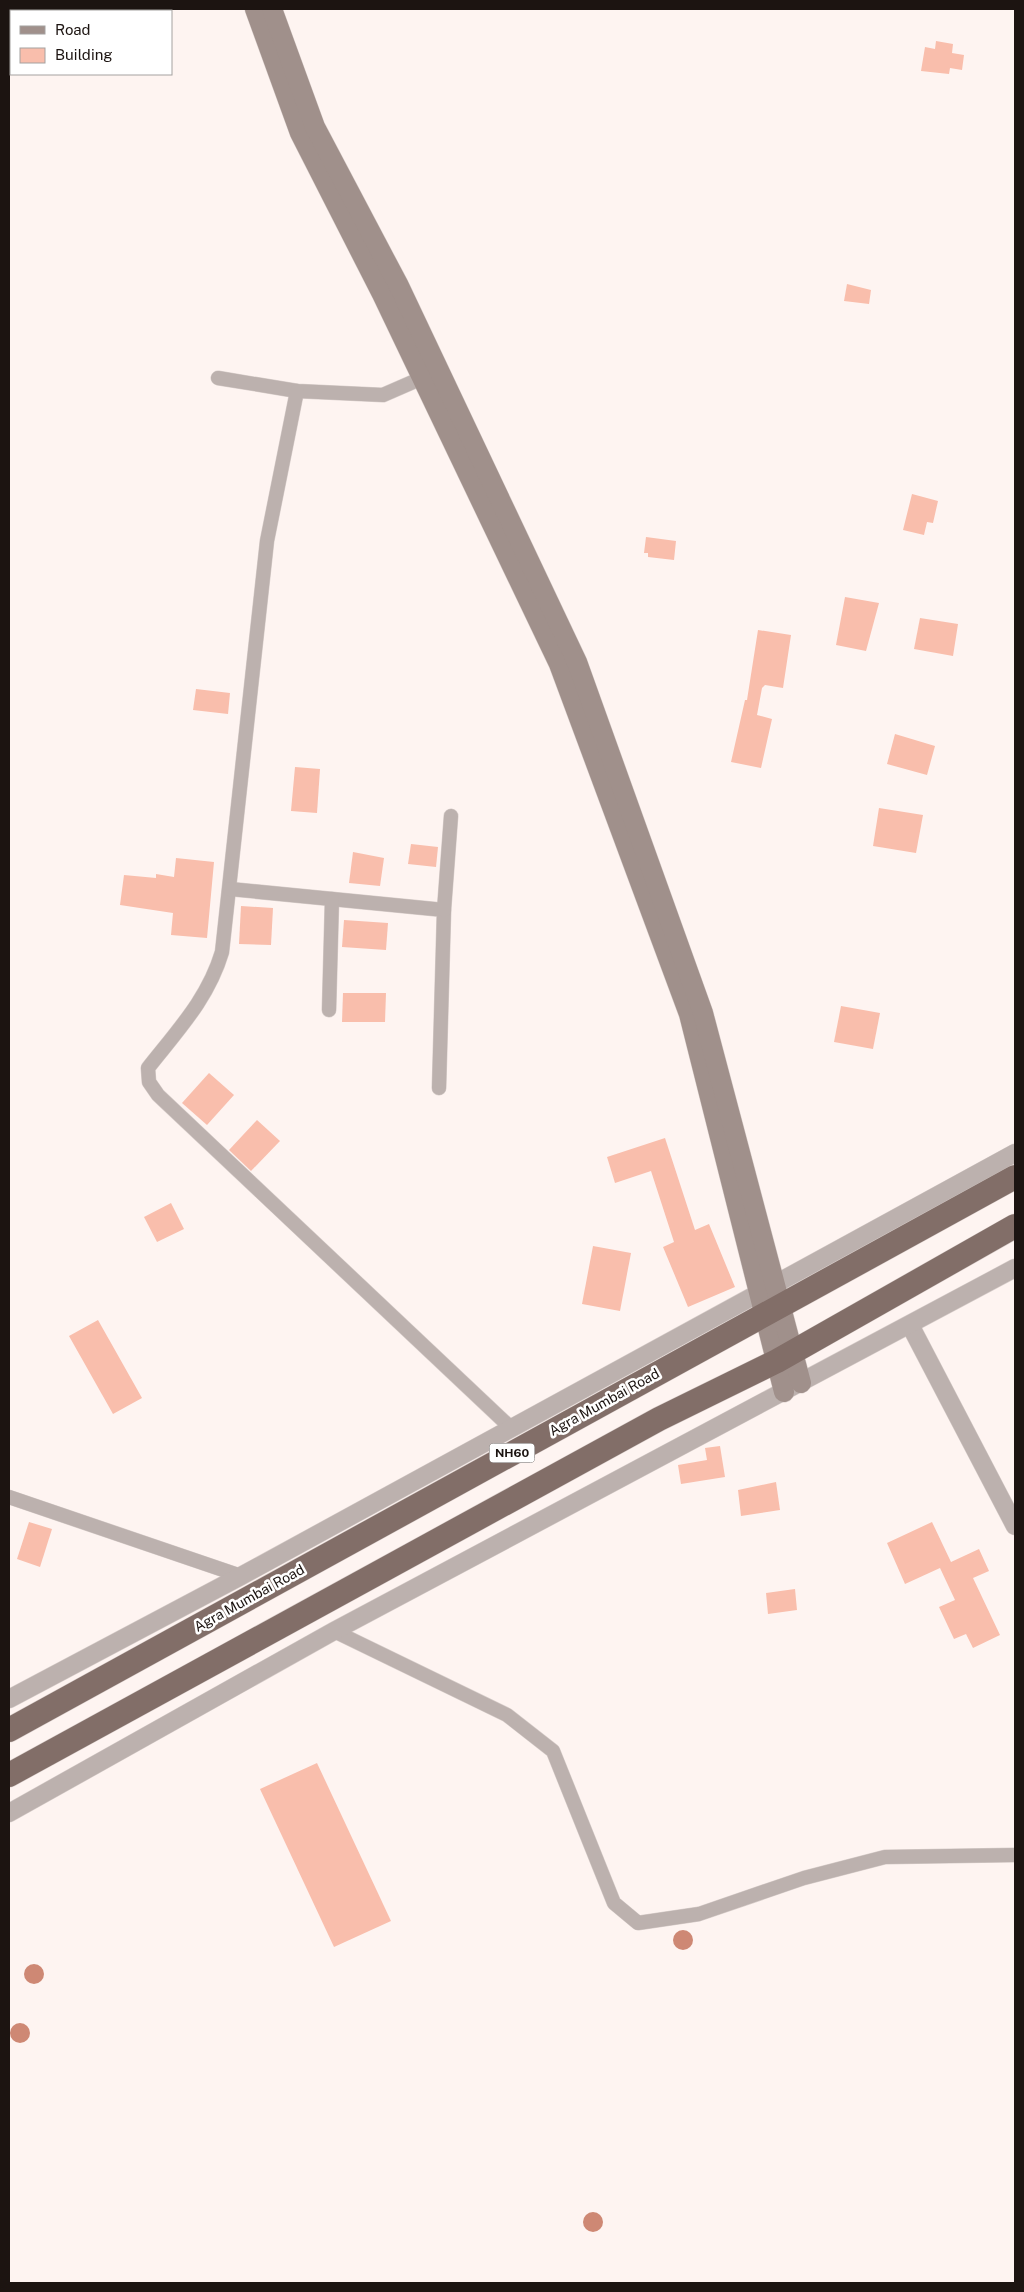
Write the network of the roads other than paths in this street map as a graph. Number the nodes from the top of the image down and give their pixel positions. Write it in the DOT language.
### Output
graph roads {
  1 [pos="255,9"];
  2 [pos="272,9"];
  3 [pos="218,378"];
  4 [pos="422,378"];
  5 [pos="297,391"];
  6 [pos="451,816"];
  7 [pos="230,889"];
  8 [pos="332,899"];
  9 [pos="444,910"];
  10 [pos="329,1010"];
  11 [pos="439,1088"];
  12 [pos="1015,1153"];
  13 [pos="1015,1176"];
  14 [pos="1015,1226"];
  15 [pos="1015,1268"];
  16 [pos="770,1298"];
  17 [pos="910,1325"];
  18 [pos="785,1357"];
  19 [pos="793,1387"];
  20 [pos="511,1428"];
  21 [pos="9,1497"];
  22 [pos="1015,1526"];
  23 [pos="241,1576"];
  24 [pos="334,1631"];
  25 [pos="9,1699"];
  26 [pos="9,1730"];
  27 [pos="9,1775"];
  28 [pos="9,1813"];
  29 [pos="1015,1855"];
  1 -- 4 [label="main road"];
  2 -- 16 [label="main road"];
  3 -- 5 [label="street"];
  4 -- 5 [label="street"];
  4 -- 16 [label="main road"];
  5 -- 7 [label="street"];
  6 -- 9 [label="street"];
  7 -- 8 [label="street"];
  7 -- 20 [label="street"];
  8 -- 9 [label="street"];
  8 -- 10 [label="street"];
  9 -- 11 [label="street"];
  12 -- 16 [label="street"];
  13 -- 16 [label="highway, Agra Mumbai Road / NH60"];
  14 -- 18 [label="highway"];
  15 -- 17 [label="street"];
  16 -- 18 [label="main road"];
  16 -- 20 [label="street"];
  16 -- 26 [label="highway, Agra Mumbai Road / NH60"];
  17 -- 19 [label="street"];
  17 -- 22 [label="street"];
  18 -- 19 [label="main road"];
  18 -- 27 [label="highway"];
  19 -- 24 [label="street"];
  20 -- 23 [label="street"];
  21 -- 23 [label="street"];
  23 -- 25 [label="street"];
  24 -- 28 [label="street"];
  24 -- 29 [label="street"];
}
